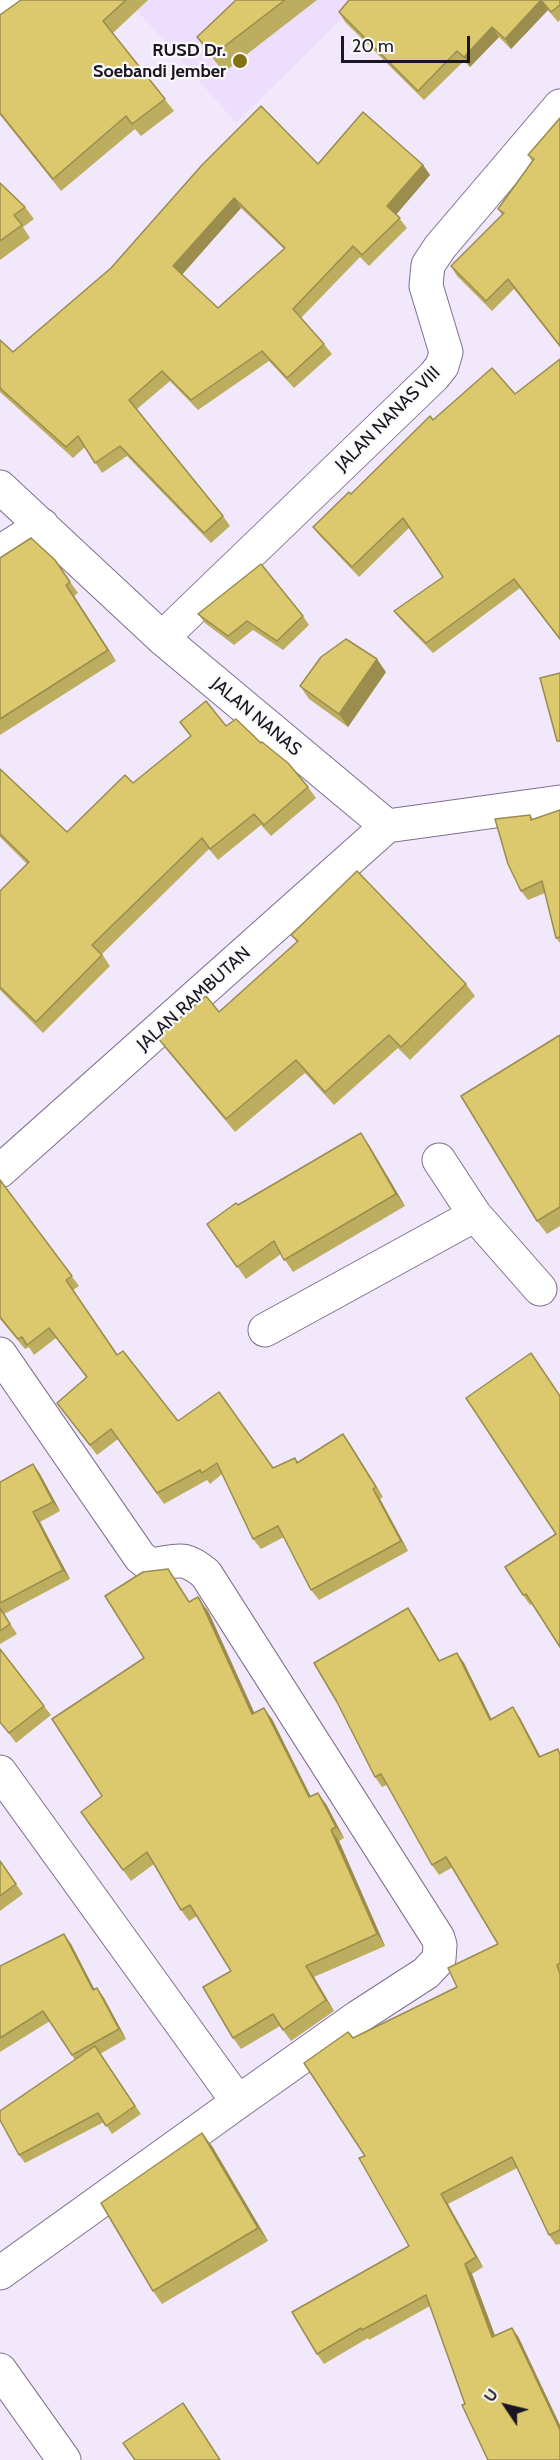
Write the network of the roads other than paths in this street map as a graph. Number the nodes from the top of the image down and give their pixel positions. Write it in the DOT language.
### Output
graph roads {
  1 [pos="16,0"];
  2 [pos="0,13"];
  3 [pos="560,106"];
  4 [pos="0,487"];
  5 [pos="42,525"];
  6 [pos="0,552"];
  7 [pos="162,638"];
  8 [pos="560,802"];
  9 [pos="387,826"];
  10 [pos="439,1160"];
  11 [pos="0,1171"];
  12 [pos="475,1215"];
  13 [pos="540,1289"];
  14 [pos="265,1330"];
  15 [pos="5,1372"];
  16 [pos="0,1772"];
  17 [pos="238,2102"];
  18 [pos="0,2273"];
  19 [pos="0,2370"];
  20 [pos="64,2460"];
  1 -- 2 [label="street"];
  3 -- 7 [label="street, JALAN NANAS VIII"];
  4 -- 5 [label="street, JALAN NANAS"];
  5 -- 6 [label="street"];
  5 -- 7 [label="street, JALAN NANAS"];
  7 -- 9 [label="street, JALAN NANAS"];
  8 -- 9 [label="street"];
  9 -- 11 [label="street, JALAN RAMBUTAN"];
  10 -- 12 [label="street"];
  12 -- 13 [label="street"];
  12 -- 14 [label="street"];
  15 -- 17 [label="street"];
  16 -- 17 [label="street"];
  17 -- 18 [label="street"];
  19 -- 20 [label="street"];
}
